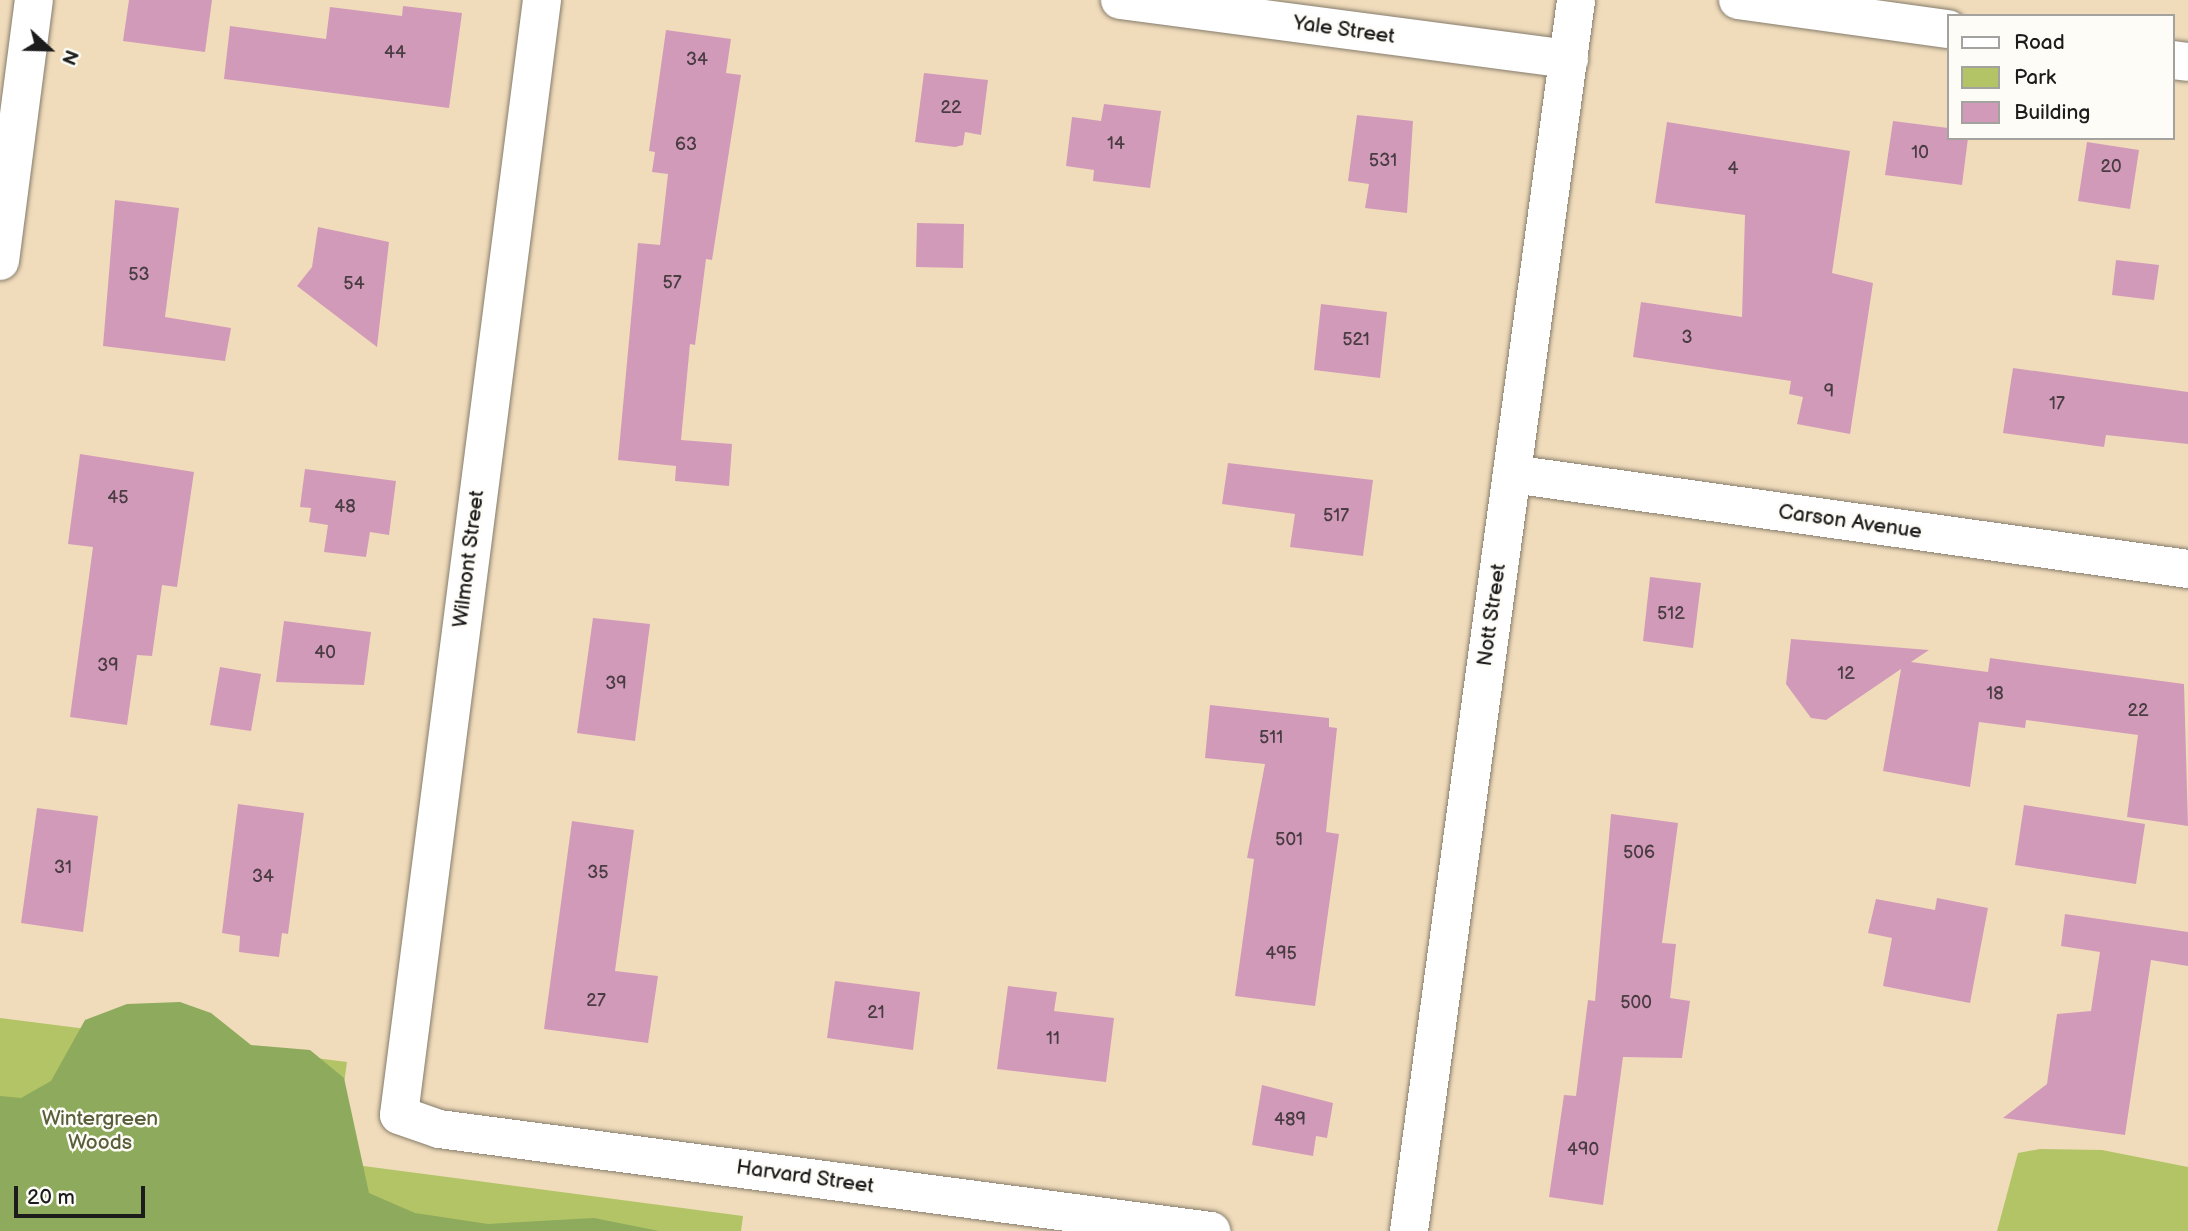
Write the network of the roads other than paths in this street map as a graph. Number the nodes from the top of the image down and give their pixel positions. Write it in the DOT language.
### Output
graph roads {
  1 [pos="34,0"];
  2 [pos="542,0"];
  3 [pos="1120,0"];
  4 [pos="1576,0"];
  5 [pos="1738,0"];
  6 [pos="1946,29"];
  7 [pos="1569,59"];
  8 [pos="0,261"];
  9 [pos="1512,474"];
  10 [pos="2188,569"];
  11 [pos="401,1118"];
  12 [pos="1211,1231"];
  13 [pos="1409,1231"];
  1 -- 8 [label="street"];
  2 -- 11 [label="street, Wilmont Street"];
  3 -- 7 [label="street, Yale Street"];
  4 -- 7 [label="street, Nott Street"];
  5 -- 6 [label="street"];
  7 -- 9 [label="street, Nott Street"];
  9 -- 10 [label="street, Carson Avenue"];
  9 -- 13 [label="street, Nott Street"];
  11 -- 12 [label="street, Harvard Street"];
}
